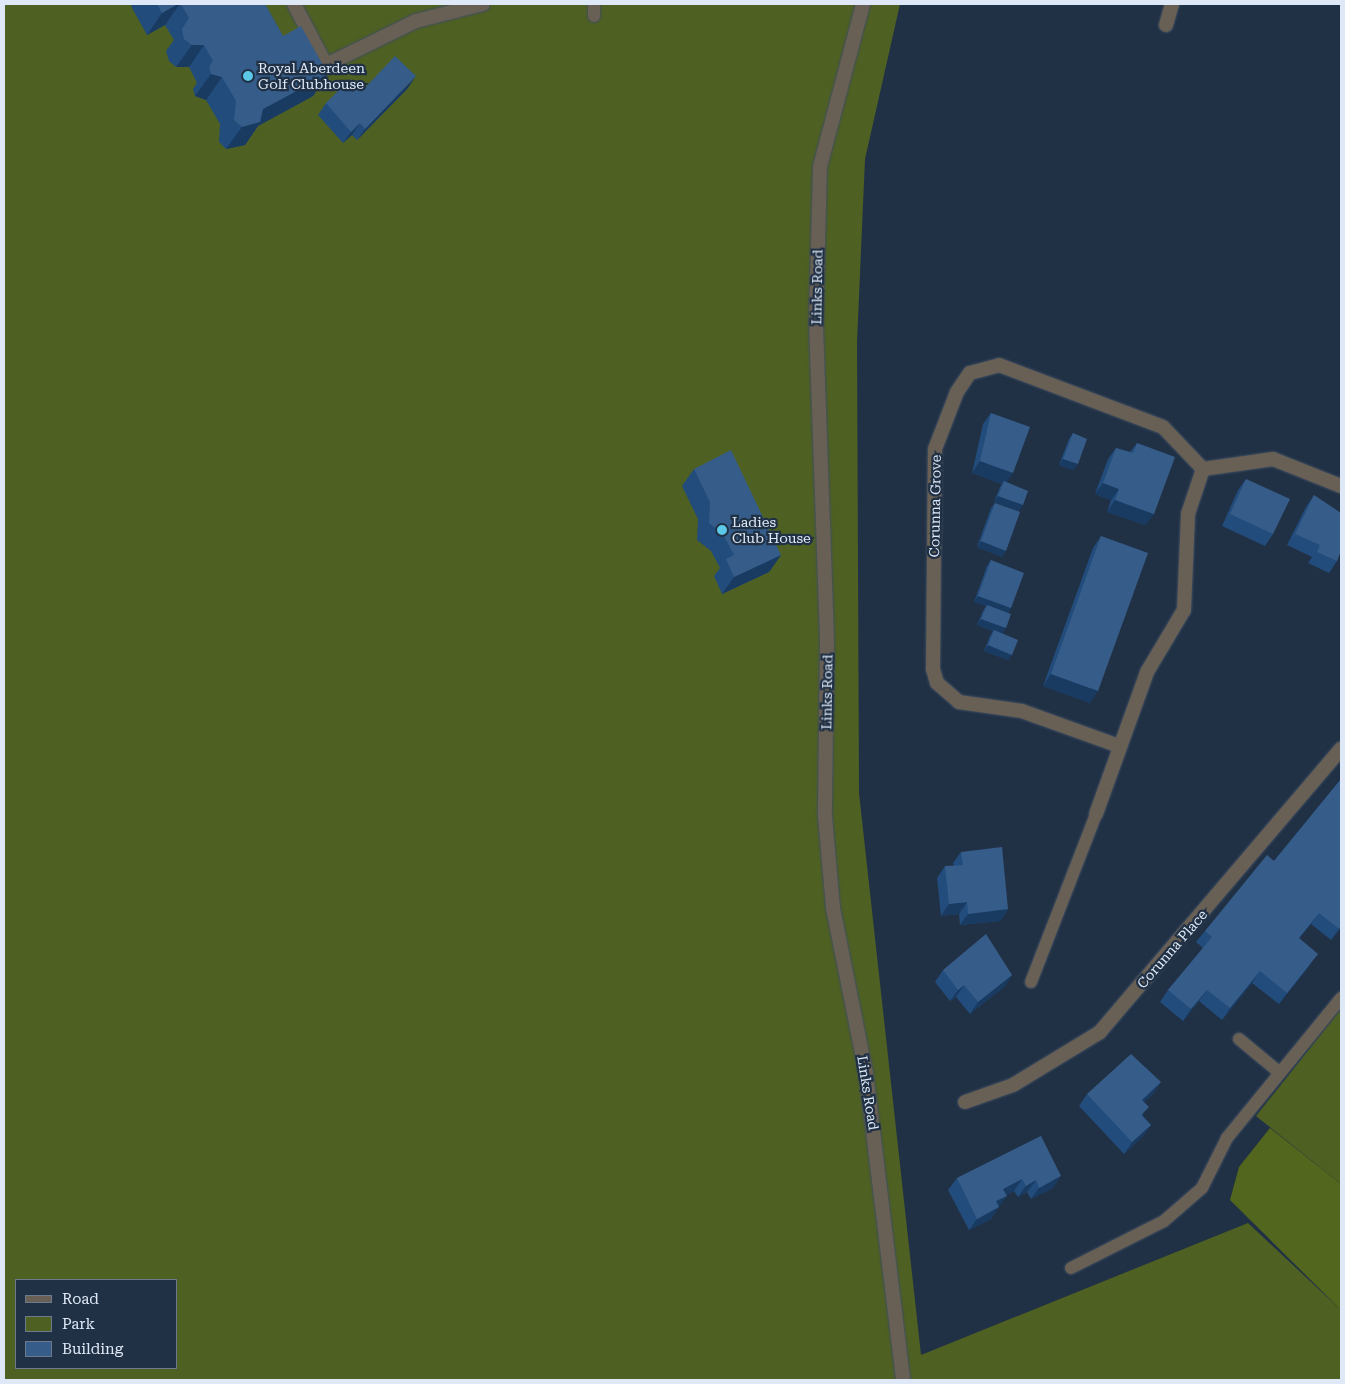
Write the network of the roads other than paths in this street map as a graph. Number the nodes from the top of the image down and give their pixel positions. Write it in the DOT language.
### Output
graph roads {
  1 [pos="294,4"];
  2 [pos="483,4"];
  3 [pos="863,4"];
  4 [pos="1172,4"];
  5 [pos="1166,25"];
  6 [pos="1203,470"];
  7 [pos="1341,486"];
  8 [pos="1119,746"];
  9 [pos="1341,749"];
  10 [pos="1096,814"];
  11 [pos="1031,982"];
  12 [pos="1341,998"];
  13 [pos="1239,1039"];
  14 [pos="1280,1073"];
  15 [pos="965,1102"];
  16 [pos="1071,1268"];
  17 [pos="904,1380"];
  1 -- 2 [label="street"];
  3 -- 17 [label="street, Links Road"];
  4 -- 5 [label="street"];
  6 -- 7 [label="street"];
  6 -- 8 [label="street"];
  6 -- 8 [label="street, Corunna Grove"];
  8 -- 10 [label="street"];
  9 -- 15 [label="street, Corunna Place"];
  10 -- 11 [label="lane"];
  12 -- 14 [label="lane"];
  13 -- 14 [label="lane"];
  14 -- 16 [label="lane"];
}
